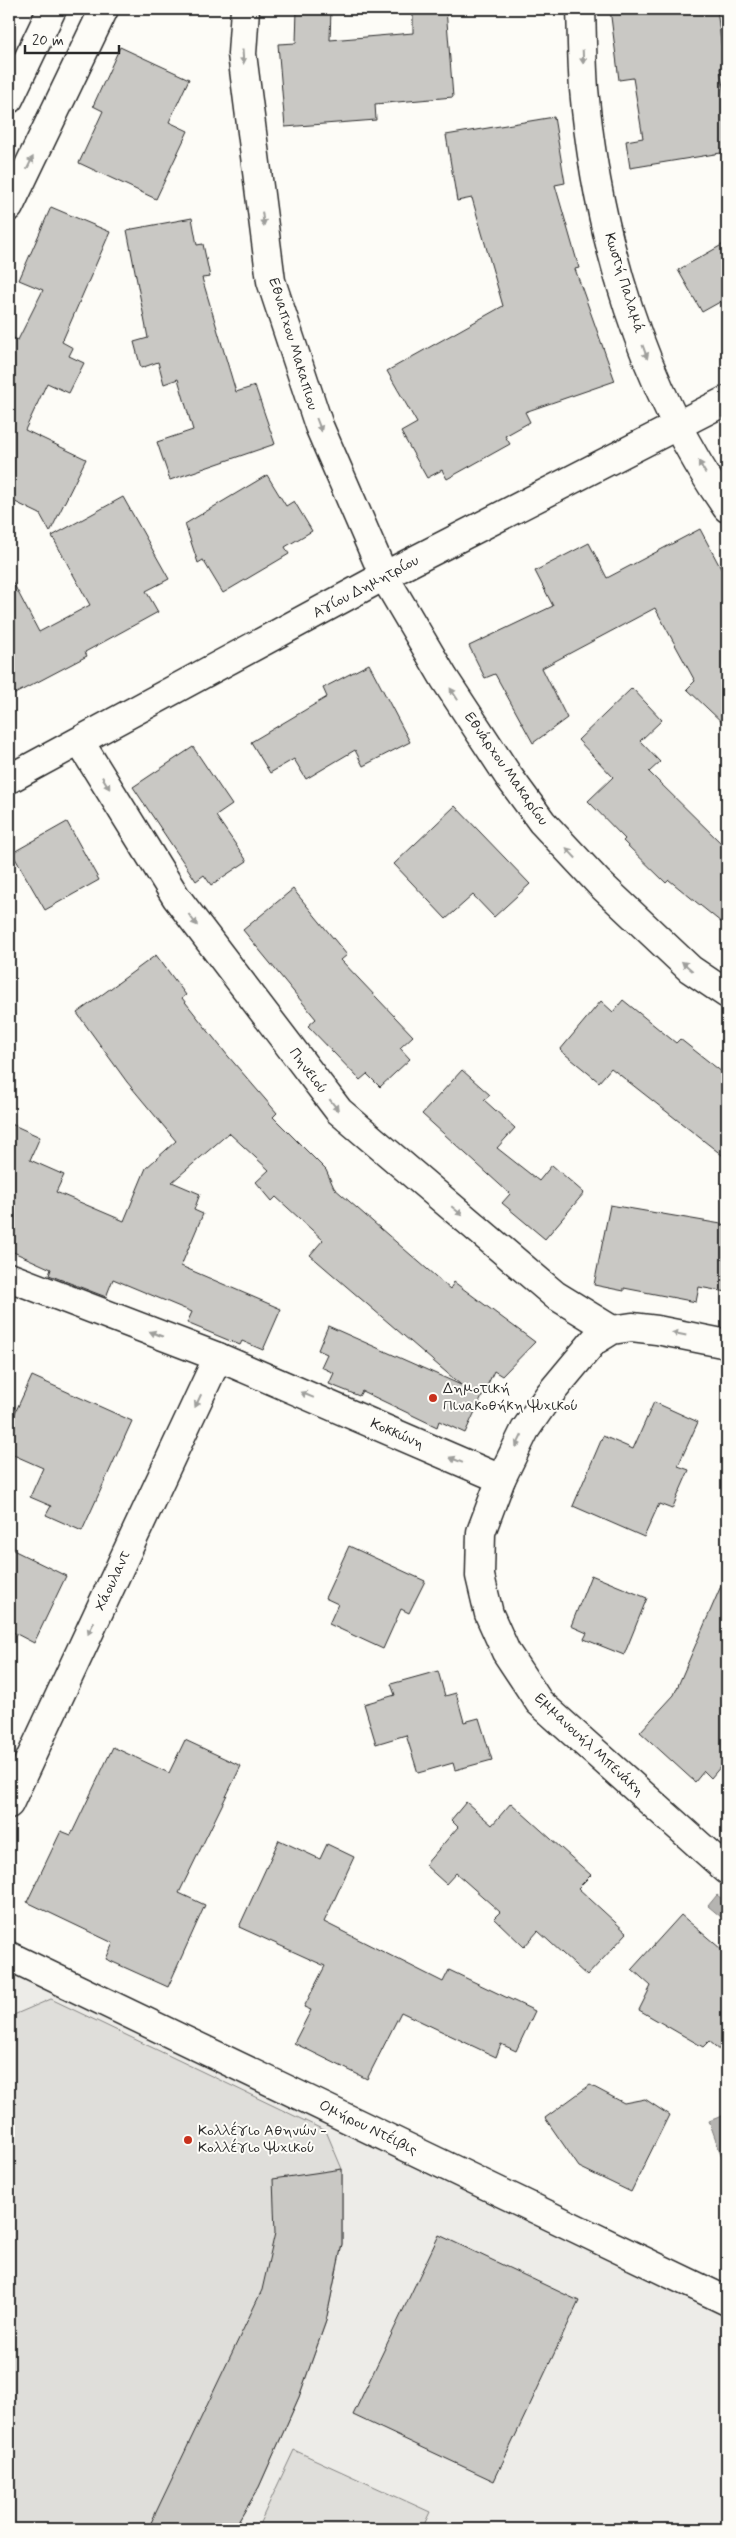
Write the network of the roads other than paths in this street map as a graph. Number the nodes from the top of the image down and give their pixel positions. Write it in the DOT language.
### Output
graph roads {
  1 [pos="52,9"];
  2 [pos="104,9"];
  3 [pos="244,9"];
  4 [pos="581,9"];
  5 [pos="9,99"];
  6 [pos="9,207"];
  7 [pos="727,400"];
  8 [pos="678,425"];
  9 [pos="727,508"];
  10 [pos="384,576"];
  11 [pos="80,742"];
  12 [pos="9,779"];
  13 [pos="727,994"];
  14 [pos="9,1277"];
  15 [pos="612,1330"];
  16 [pos="727,1344"];
  17 [pos="218,1357"];
  18 [pos="500,1479"];
  19 [pos="9,1804"];
  20 [pos="727,1870"];
  21 [pos="9,1956"];
  22 [pos="727,2301"];
  1 -- 5 [label="street"];
  6 -- 2 [label="street, one-way"];
  3 -- 10 [label="street, Εθναπχου Μακαπιου, one-way"];
  4 -- 8 [label="street, Κωστή Παλαμά, one-way"];
  7 -- 8 [label="street, Αγίου Δημητρίου"];
  9 -- 8 [label="street, Κωστή Παλαμά, one-way"];
  8 -- 10 [label="street, Αγίου Δημητρίου"];
  10 -- 11 [label="street, Αγίου Δημητρίου"];
  13 -- 10 [label="street, Εθνάρχου Μακαρίου, one-way"];
  11 -- 12 [label="street, Αγίου Δημητρίου"];
  11 -- 15 [label="street, Πηνειού, one-way"];
  17 -- 14 [label="street, Κοκκώνη, one-way"];
  16 -- 15 [label="street, one-way"];
  15 -- 18 [label="street, one-way"];
  18 -- 17 [label="street, Κοκκώνη, one-way"];
  17 -- 19 [label="street, Χάουλαντ, one-way"];
  18 -- 20 [label="street, Εμμανουήλ Μπενάκη"];
  21 -- 22 [label="street, Ομήρου Ντέιβις"];
}
